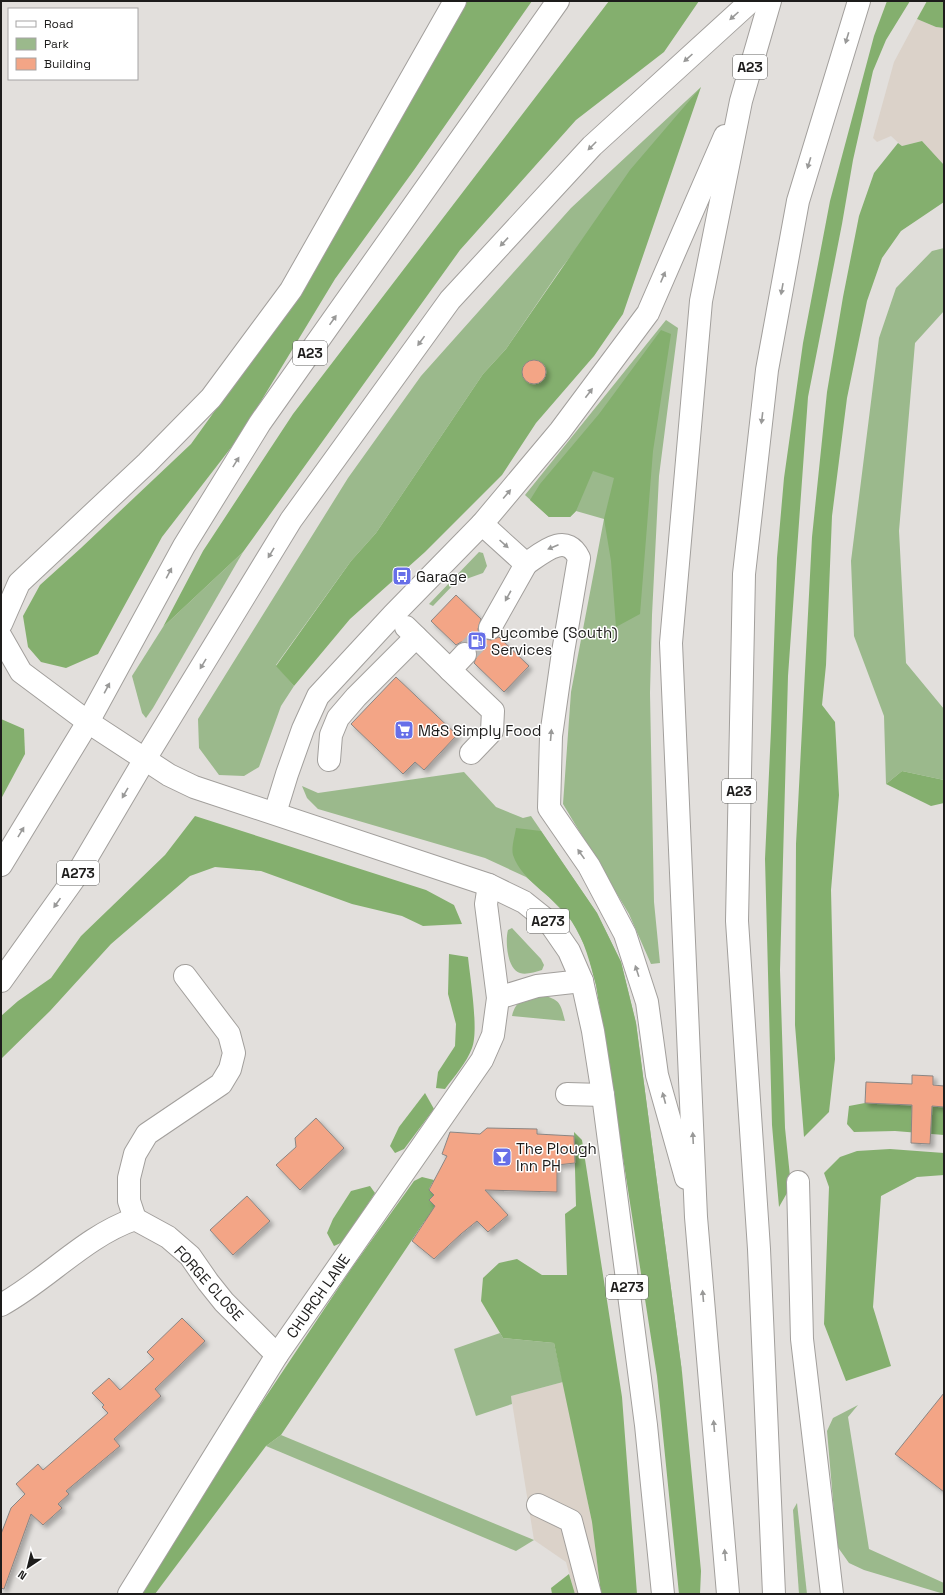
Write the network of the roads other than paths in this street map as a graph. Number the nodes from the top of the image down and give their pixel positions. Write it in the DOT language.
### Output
graph roads {
  1 [pos="455,1"];
  2 [pos="558,1"];
  3 [pos="751,1"];
  4 [pos="770,1"];
  5 [pos="859,1"];
  6 [pos="741,101"];
  7 [pos="482,524"];
  8 [pos="526,564"];
  9 [pos="393,615"];
  10 [pos="1,624"];
  11 [pos="490,628"];
  12 [pos="1,637"];
  13 [pos="416,637"];
  14 [pos="88,722"];
  15 [pos="471,753"];
  16 [pos="145,759"];
  17 [pos="329,760"];
  18 [pos="275,813"];
  19 [pos="1,865"];
  20 [pos="489,885"];
  21 [pos="184,976"];
  22 [pos="1,981"];
  23 [pos="582,981"];
  24 [pos="498,998"];
  25 [pos="567,1094"];
  26 [pos="602,1096"];
  27 [pos="798,1182"];
  28 [pos="696,1217"];
  29 [pos="135,1219"];
  30 [pos="10,1300"];
  31 [pos="277,1355"];
  32 [pos="538,1505"];
  33 [pos="129,1594"];
  34 [pos="590,1594"];
  35 [pos="663,1594"];
  36 [pos="728,1594"];
  37 [pos="774,1594"];
  38 [pos="832,1594"];
  1 -- 10 [label="main road"];
  14 -- 2 [label="main road, A23, one-way"];
  3 -- 16 [label="main road, one-way"];
  4 -- 6 [label="main road, A23"];
  5 -- 37 [label="main road, A23, one-way"];
  7 -- 6 [label="main road, one-way"];
  28 -- 6 [label="main road, A23, one-way"];
  7 -- 8 [label="main road, one-way"];
  7 -- 9 [label="main road"];
  8 -- 11 [label="main road, one-way"];
  28 -- 8 [label="main road, one-way"];
  9 -- 13 [label="main road"];
  9 -- 18 [label="main road"];
  12 -- 14 [label="main road"];
  13 -- 15 [label="main road"];
  13 -- 17 [label="main road"];
  14 -- 16 [label="main road, A273"];
  19 -- 14 [label="main road, one-way"];
  16 -- 18 [label="main road, A273"];
  16 -- 22 [label="main road, A273, one-way"];
  18 -- 20 [label="main road, A273"];
  20 -- 23 [label="main road, A273"];
  20 -- 24 [label="main road, CHURCH LANE"];
  21 -- 29 [label="main road"];
  23 -- 24 [label="main road"];
  23 -- 26 [label="main road, A273"];
  24 -- 31 [label="main road, CHURCH LANE"];
  25 -- 26 [label="main road"];
  26 -- 35 [label="main road, A273"];
  27 -- 38 [label="main road"];
  36 -- 28 [label="main road, A23, one-way"];
  29 -- 30 [label="main road"];
  29 -- 31 [label="main road, FORGE CLOSE"];
  31 -- 33 [label="main road, CHURCH LANE"];
  32 -- 34 [label="main road"];
}
